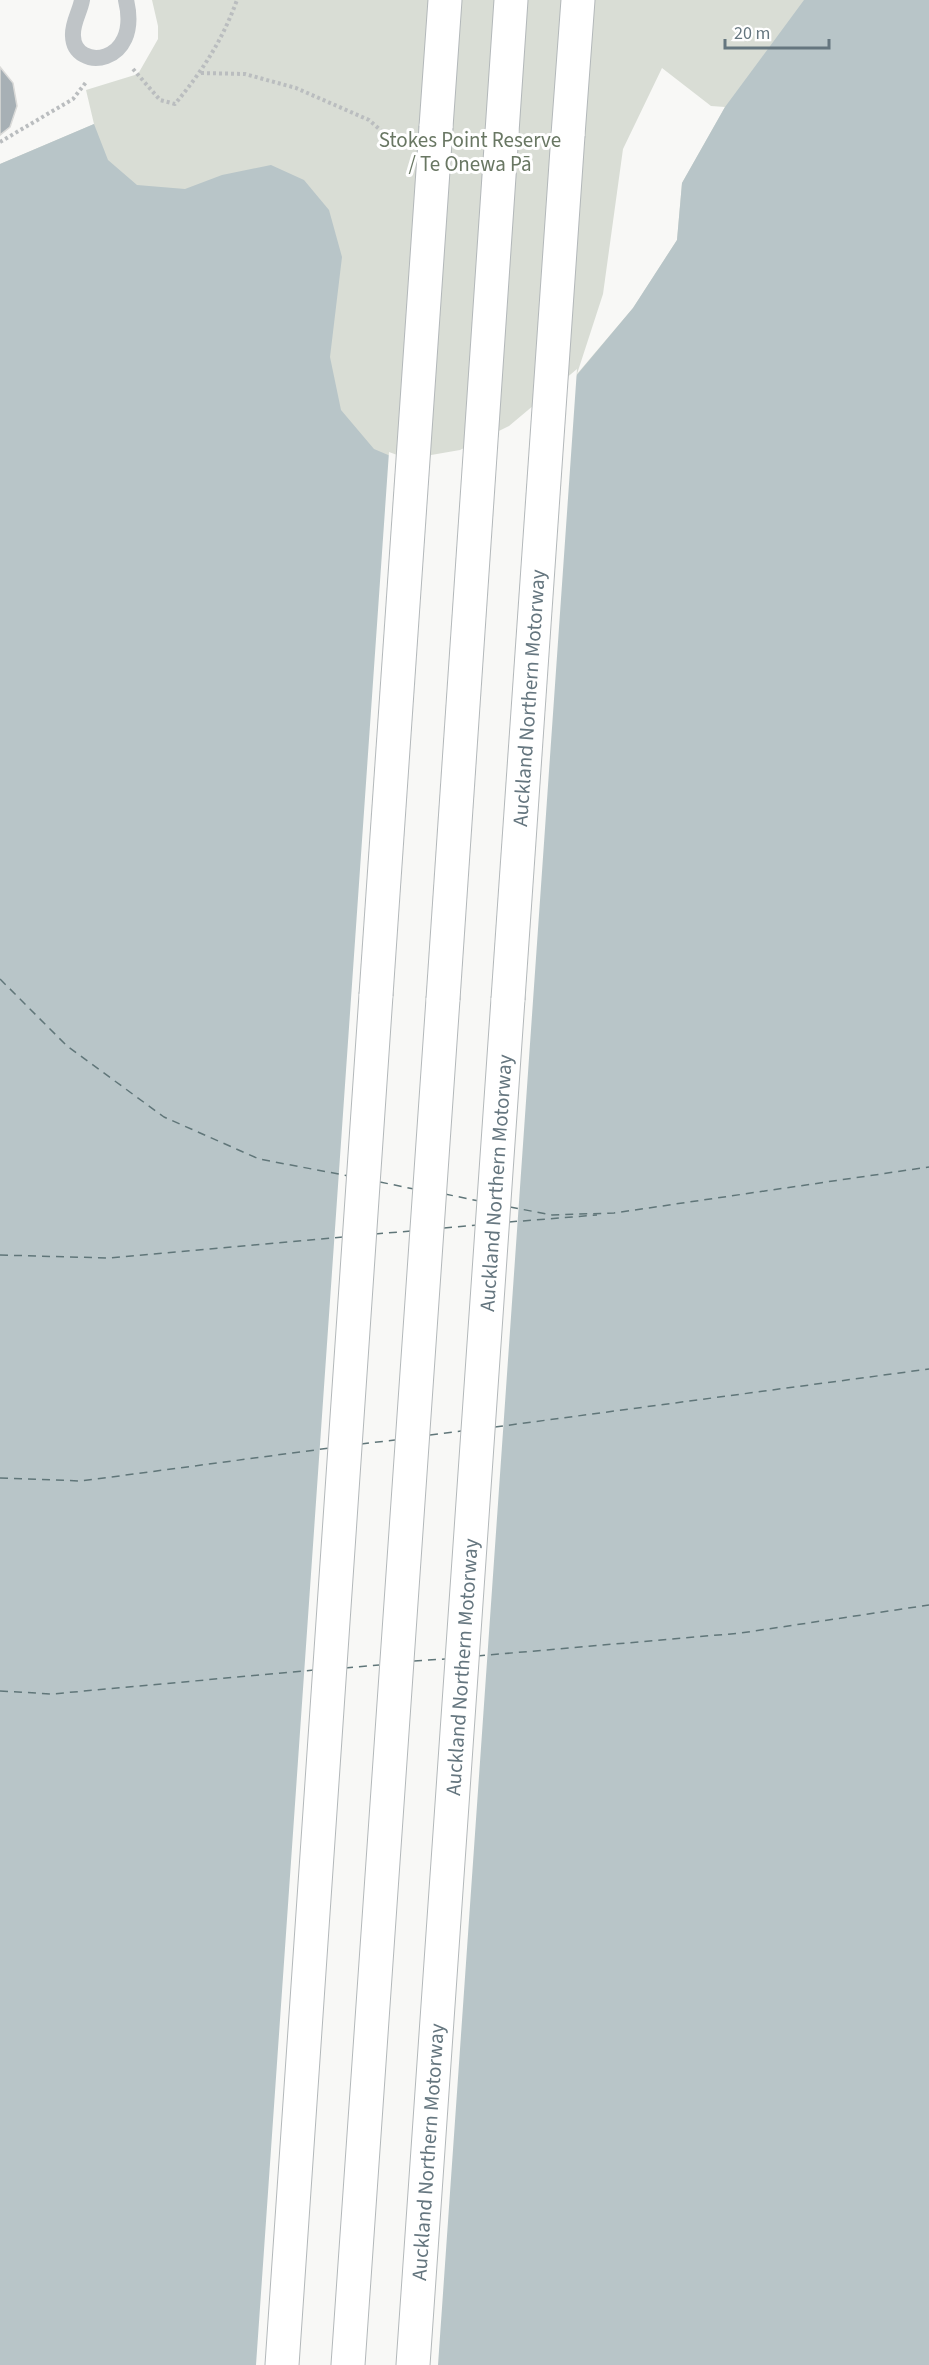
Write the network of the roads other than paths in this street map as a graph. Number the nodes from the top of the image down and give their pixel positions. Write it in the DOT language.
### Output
graph roads {
  1 [pos="82,0"];
  2 [pos="126,0"];
  3 [pos="445,0"];
  4 [pos="512,0"];
  5 [pos="578,0"];
  6 [pos="282,2365"];
  7 [pos="348,2365"];
  8 [pos="413,2365"];
  1 -- 2 [label="lane"];
  3 -- 6 [label="highway, bridge"];
  4 -- 7 [label="highway, bridge"];
  5 -- 8 [label="highway, Auckland Northern Motorway, bridge"];
}
